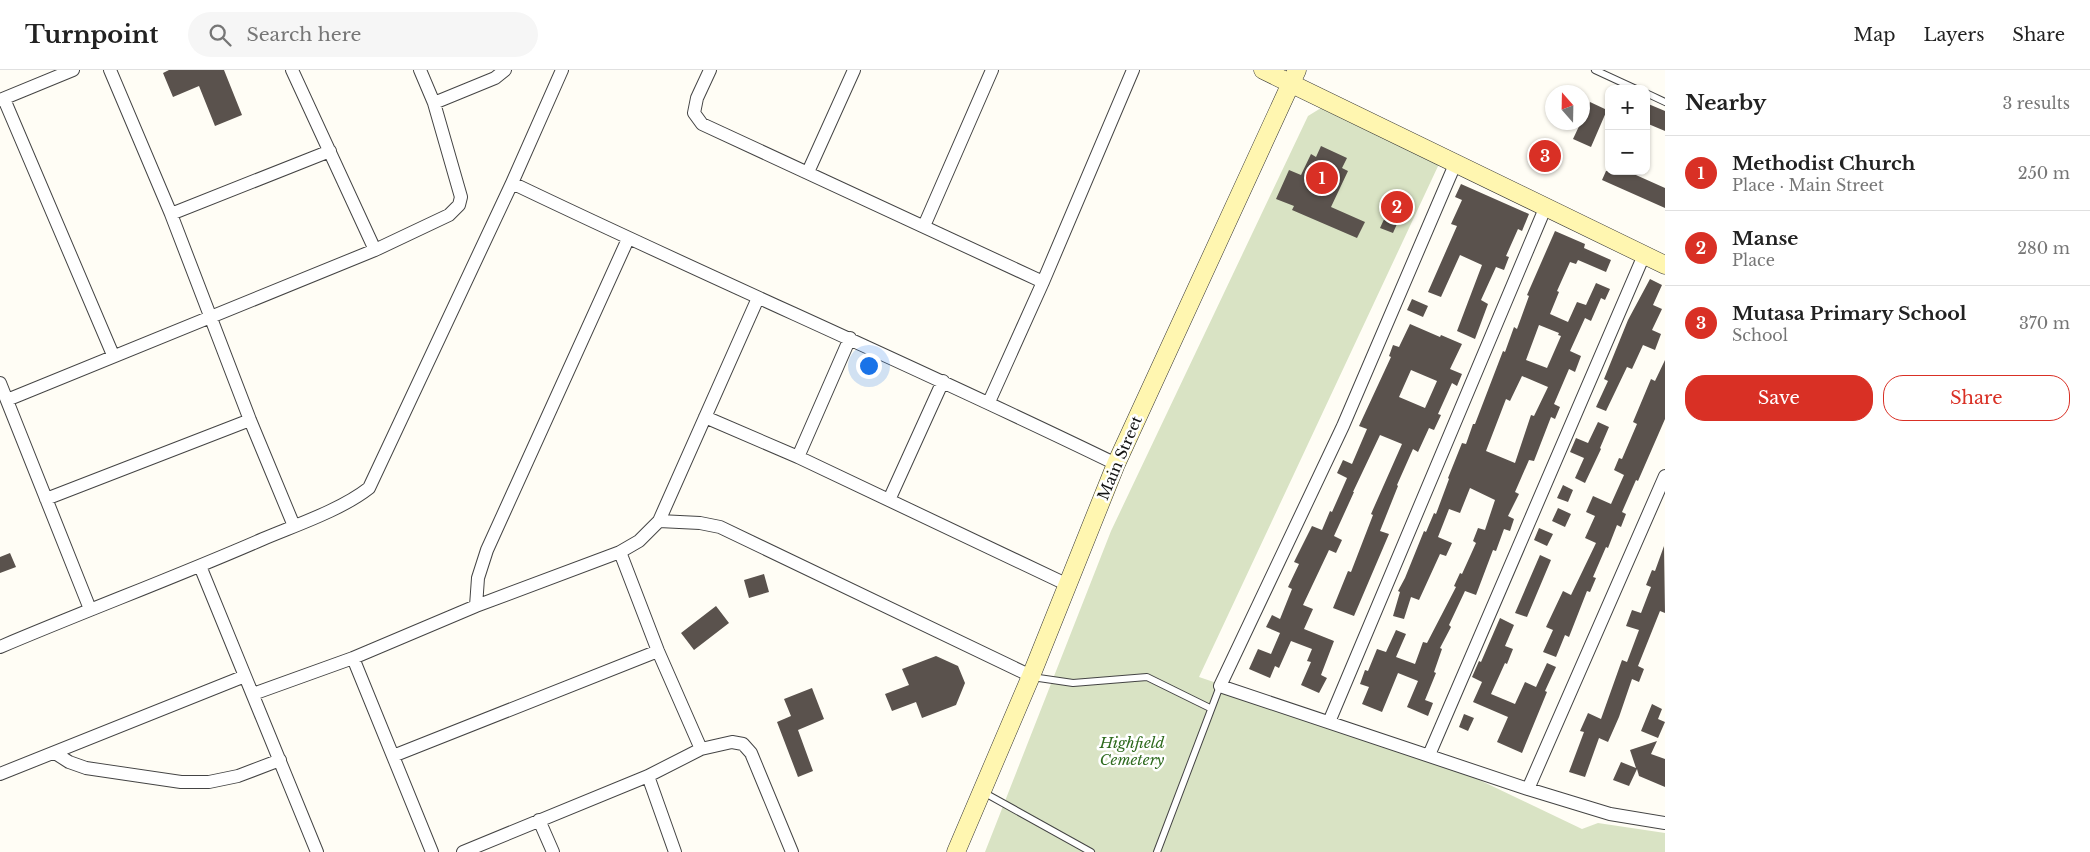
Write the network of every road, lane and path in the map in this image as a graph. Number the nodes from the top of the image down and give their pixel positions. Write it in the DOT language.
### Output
graph roads {
  1 [pos="73,70"];
  2 [pos="110,70"];
  3 [pos="292,70"];
  4 [pos="420,70"];
  5 [pos="505,70"];
  6 [pos="562,70"];
  7 [pos="710,70"];
  8 [pos="854,70"];
  9 [pos="992,70"];
  10 [pos="1133,70"];
  11 [pos="1263,70"];
  12 [pos="1595,70"];
  13 [pos="1294,76"];
  14 [pos="1627,85"];
  15 [pos="1650,95"];
  16 [pos="2,99"];
  17 [pos="1665,102"];
  18 [pos="434,103"];
  19 [pos="330,151"];
  20 [pos="1456,162"];
  21 [pos="808,172"];
  22 [pos="512,183"];
  23 [pos="1546,206"];
  24 [pos="171,214"];
  25 [pos="924,226"];
  26 [pos="628,238"];
  27 [pos="375,250"];
  28 [pos="1644,255"];
  29 [pos="1665,265"];
  30 [pos="1043,282"];
  31 [pos="758,298"];
  32 [pos="209,317"];
  33 [pos="850,338"];
  34 [pos="113,355"];
  35 [pos="943,381"];
  36 [pos="0,383"];
  37 [pos="7,400"];
  38 [pos="989,402"];
  39 [pos="706,417"];
  40 [pos="250,420"];
  41 [pos="798,457"];
  42 [pos="1116,464"];
  43 [pos="1665,476"];
  44 [pos="46,499"];
  45 [pos="888,500"];
  46 [pos="658,521"];
  47 [pos="294,526"];
  48 [pos="620,552"];
  49 [pos="200,566"];
  50 [pos="1068,585"];
  51 [pos="476,606"];
  52 [pos="90,608"];
  53 [pos="0,648"];
  54 [pos="658,651"];
  55 [pos="353,658"];
  56 [pos="245,676"];
  57 [pos="1031,676"];
  58 [pos="1220,686"];
  59 [pos="253,694"];
  60 [pos="1210,708"];
  61 [pos="1330,722"];
  62 [pos="701,749"];
  63 [pos="55,753"];
  64 [pos="1429,755"];
  65 [pos="393,756"];
  66 [pos="280,760"];
  67 [pos="0,774"];
  68 [pos="648,776"];
  69 [pos="1528,789"];
  70 [pos="982,792"];
  71 [pos="539,820"];
  72 [pos="1665,823"];
  73 [pos="317,852"];
  74 [pos="432,852"];
  75 [pos="463,852"];
  76 [pos="552,852"];
  77 [pos="675,852"];
  78 [pos="792,852"];
  79 [pos="956,852"];
  80 [pos="1091,852"];
  81 [pos="1156,852"];
  1 -- 16 [label="street"];
  2 -- 24 [label="street"];
  3 -- 19 [label="street"];
  4 -- 18 [label="street"];
  5 -- 18 [label="street"];
  6 -- 22 [label="street"];
  7 -- 21 [label="street"];
  8 -- 21 [label="street"];
  9 -- 25 [label="street"];
  10 -- 30 [label="street"];
  11 -- 13 [label="street"];
  12 -- 14 [label="lane"];
  13 -- 20 [label="street"];
  13 -- 42 [label="street, Main Street"];
  15 -- 17 [label="lane"];
  16 -- 34 [label="street"];
  18 -- 27 [label="street"];
  19 -- 24 [label="street"];
  19 -- 27 [label="street"];
  20 -- 23 [label="street"];
  20 -- 58 [label="street"];
  21 -- 25 [label="street"];
  22 -- 26 [label="street"];
  22 -- 47 [label="street"];
  23 -- 28 [label="street"];
  23 -- 61 [label="street"];
  24 -- 32 [label="street"];
  25 -- 30 [label="street"];
  26 -- 31 [label="street"];
  26 -- 51 [label="street"];
  27 -- 32 [label="street"];
  28 -- 29 [label="street"];
  28 -- 64 [label="street"];
  30 -- 38 [label="street"];
  31 -- 33 [label="street"];
  31 -- 39 [label="street"];
  32 -- 34 [label="street"];
  32 -- 40 [label="street"];
  33 -- 35 [label="street"];
  33 -- 41 [label="street"];
  34 -- 37 [label="street"];
  35 -- 38 [label="street"];
  35 -- 45 [label="street"];
  36 -- 37 [label="street"];
  37 -- 44 [label="street"];
  38 -- 42 [label="street"];
  39 -- 41 [label="street"];
  39 -- 46 [label="street"];
  40 -- 44 [label="street"];
  40 -- 47 [label="street"];
  41 -- 45 [label="street"];
  42 -- 50 [label="street, Main Street"];
  43 -- 69 [label="street"];
  44 -- 52 [label="street"];
  45 -- 50 [label="street"];
  46 -- 48 [label="street"];
  46 -- 57 [label="street"];
  47 -- 49 [label="street"];
  48 -- 51 [label="street"];
  48 -- 54 [label="street"];
  49 -- 52 [label="street"];
  49 -- 56 [label="street"];
  50 -- 57 [label="street, Main Street"];
  51 -- 55 [label="street"];
  52 -- 53 [label="street"];
  54 -- 62 [label="street"];
  54 -- 65 [label="street"];
  55 -- 59 [label="street"];
  55 -- 65 [label="street"];
  56 -- 59 [label="street"];
  56 -- 63 [label="street"];
  57 -- 60 [label="lane"];
  57 -- 70 [label="street, Main Street"];
  58 -- 60 [label="lane"];
  58 -- 61 [label="street"];
  59 -- 66 [label="street"];
  60 -- 81 [label="lane"];
  61 -- 64 [label="street"];
  62 -- 68 [label="street"];
  62 -- 78 [label="street"];
  63 -- 66 [label="street"];
  63 -- 67 [label="street"];
  64 -- 69 [label="street"];
  65 -- 74 [label="street"];
  66 -- 73 [label="street"];
  68 -- 71 [label="street"];
  68 -- 77 [label="street"];
  69 -- 72 [label="street"];
  70 -- 79 [label="street, Main Street"];
  70 -- 80 [label="lane"];
  71 -- 75 [label="street"];
  71 -- 76 [label="street"];
}
